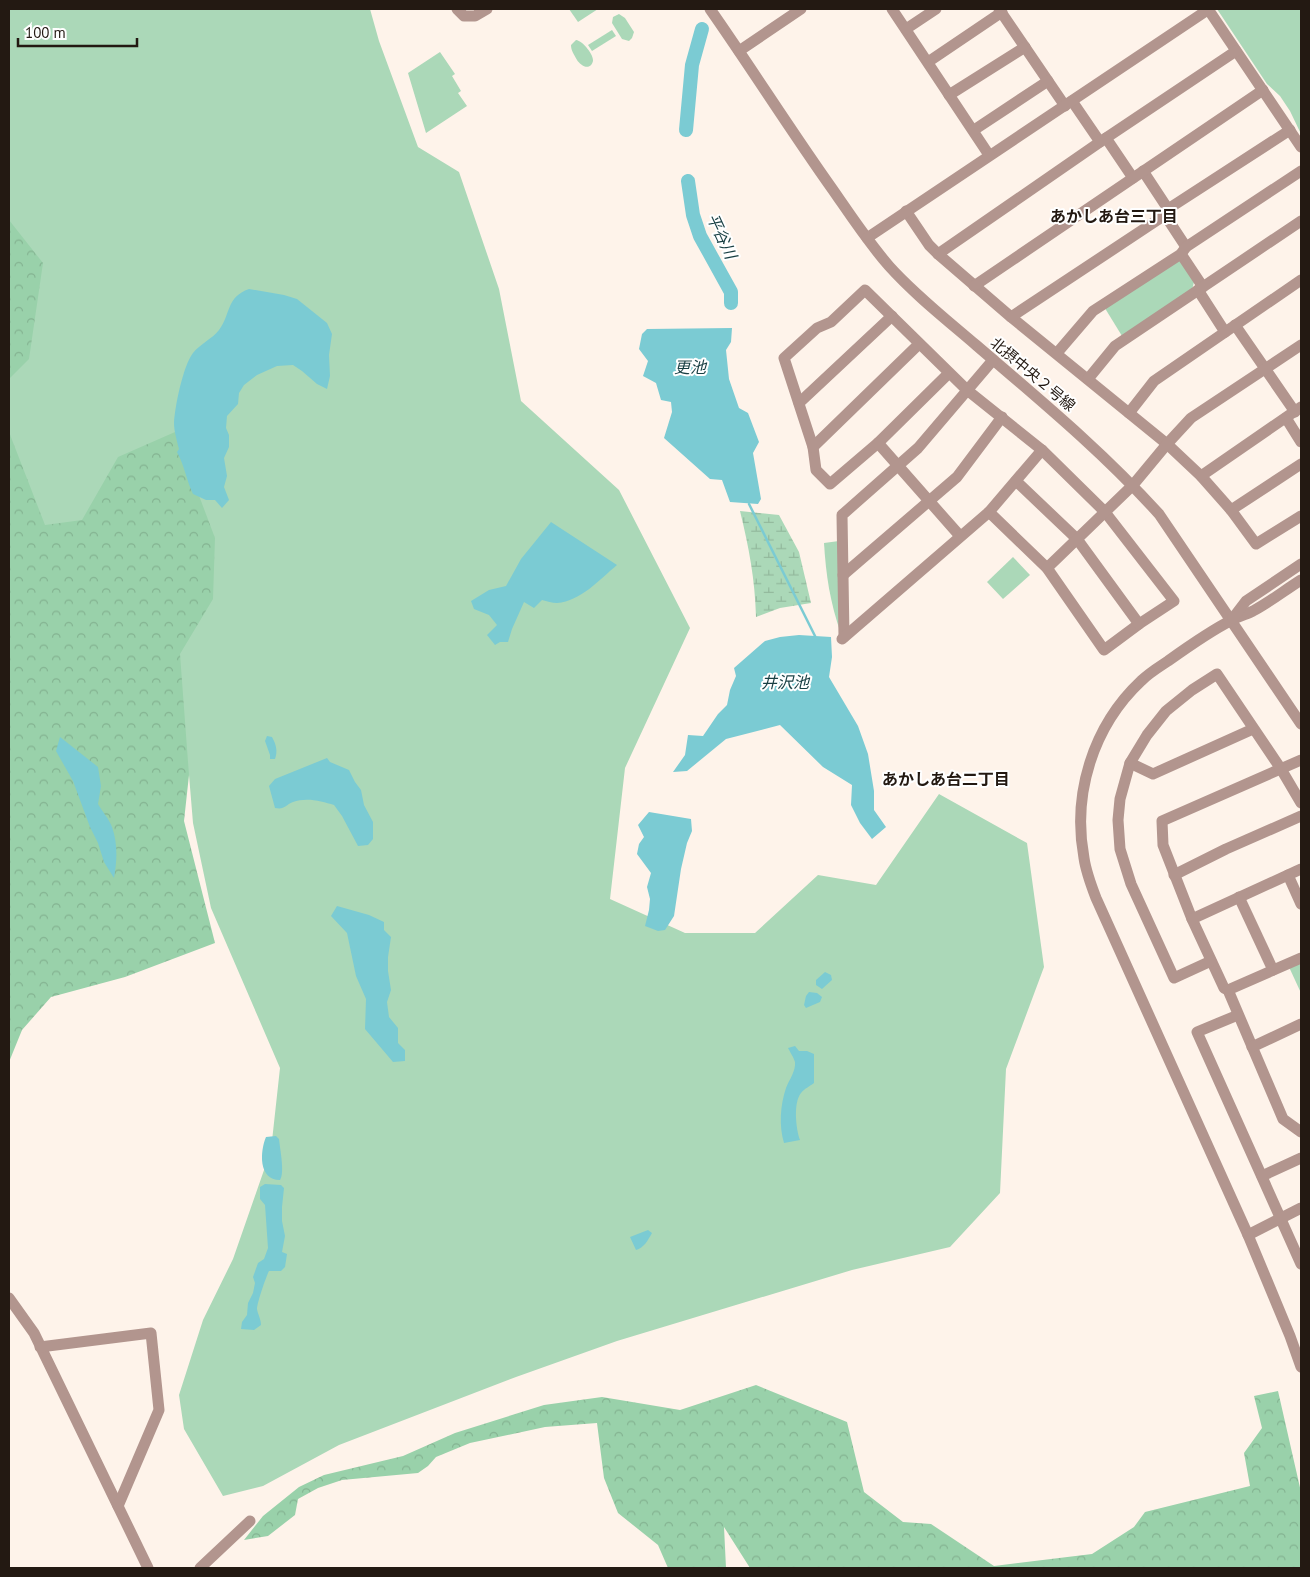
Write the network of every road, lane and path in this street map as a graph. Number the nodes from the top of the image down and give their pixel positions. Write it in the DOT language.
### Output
graph roads {
  1 [pos="457,9"];
  2 [pos="487,9"];
  3 [pos="710,9"];
  4 [pos="801,9"];
  5 [pos="892,9"];
  6 [pos="936,9"];
  7 [pos="1208,9"];
  8 [pos="1000,10"];
  9 [pos="906,29"];
  10 [pos="1025,47"];
  11 [pos="739,51"];
  12 [pos="1236,51"];
  13 [pos="928,62"];
  14 [pos="1048,81"];
  15 [pos="1263,90"];
  16 [pos="949,94"];
  17 [pos="1068,103"];
  18 [pos="974,130"];
  19 [pos="1290,130"];
  20 [pos="1103,140"];
  21 [pos="1301,147"];
  22 [pos="989,155"];
  23 [pos="1144,171"];
  24 [pos="1301,172"];
  25 [pos="1132,178"];
  26 [pos="906,211"];
  27 [pos="1166,212"];
  28 [pos="1301,221"];
  29 [pos="866,238"];
  30 [pos="1183,250"];
  31 [pos="938,254"];
  32 [pos="1301,280"];
  33 [pos="974,286"];
  34 [pos="1200,288"];
  35 [pos="892,316"];
  36 [pos="1011,317"];
  37 [pos="1235,325"];
  38 [pos="1225,332"];
  39 [pos="919,344"];
  40 [pos="1301,345"];
  41 [pos="1057,353"];
  42 [pos="993,360"];
  43 [pos="1265,369"];
  44 [pos="950,373"];
  45 [pos="1088,379"];
  46 [pos="967,390"];
  47 [pos="799,402"];
  48 [pos="1294,412"];
  49 [pos="1129,413"];
  50 [pos="1002,418"];
  51 [pos="1301,442"];
  52 [pos="878,443"];
  53 [pos="1166,444"];
  54 [pos="813,447"];
  55 [pos="1042,450"];
  56 [pos="1301,464"];
  57 [pos="898,465"];
  58 [pos="1201,476"];
  59 [pos="1016,481"];
  60 [pos="1133,485"];
  61 [pos="930,501"];
  62 [pos="1231,510"];
  63 [pos="989,512"];
  64 [pos="1105,512"];
  65 [pos="1301,516"];
  66 [pos="960,536"];
  67 [pos="1077,539"];
  68 [pos="1301,564"];
  69 [pos="1046,568"];
  70 [pos="843,575"];
  71 [pos="1301,580"];
  72 [pos="1232,620"];
  73 [pos="1139,624"];
  74 [pos="1301,724"];
  75 [pos="1253,729"];
  76 [pos="1301,760"];
  77 [pos="1130,763"];
  78 [pos="1281,770"];
  79 [pos="1301,804"];
  80 [pos="1301,816"];
  81 [pos="1301,869"];
  82 [pos="1174,875"];
  83 [pos="1288,875"];
  84 [pos="1239,897"];
  85 [pos="1301,904"];
  86 [pos="1192,919"];
  87 [pos="1301,958"];
  88 [pos="1211,961"];
  89 [pos="1273,970"];
  90 [pos="1228,990"];
  91 [pos="1238,1014"];
  92 [pos="1299,1025"];
  93 [pos="1301,1037"];
  94 [pos="1252,1047"];
  95 [pos="1301,1132"];
  96 [pos="1301,1158"];
  97 [pos="1262,1176"];
  98 [pos="1301,1208"];
  99 [pos="1281,1218"];
  100 [pos="1248,1235"];
  101 [pos="1301,1264"];
  102 [pos="9,1298"];
  103 [pos="40,1347"];
  104 [pos="1301,1367"];
  105 [pos="118,1506"];
  106 [pos="250,1521"];
  107 [pos="148,1568"];
  108 [pos="200,1568"];
  1 -- 2 [label="street"];
  3 -- 11 [label="street, 北摂中央２号線"];
  4 -- 11 [label="street"];
  5 -- 9 [label="street"];
  6 -- 9 [label="street"];
  7 -- 12 [label="street"];
  7 -- 17 [label="street"];
  8 -- 10 [label="street"];
  8 -- 13 [label="street"];
  9 -- 13 [label="street"];
  10 -- 14 [label="street"];
  10 -- 16 [label="street"];
  11 -- 29 [label="street, 北摂中央２号線"];
  12 -- 15 [label="street"];
  12 -- 20 [label="street"];
  13 -- 16 [label="street"];
  14 -- 17 [label="street"];
  14 -- 18 [label="street"];
  15 -- 19 [label="street"];
  15 -- 23 [label="street"];
  16 -- 18 [label="street"];
  17 -- 20 [label="street"];
  17 -- 22 [label="street"];
  18 -- 22 [label="street"];
  19 -- 21 [label="street"];
  19 -- 27 [label="street"];
  20 -- 25 [label="street"];
  20 -- 31 [label="street"];
  22 -- 26 [label="street"];
  23 -- 25 [label="street"];
  23 -- 27 [label="street"];
  24 -- 30 [label="street"];
  25 -- 33 [label="street"];
  26 -- 29 [label="street"];
  26 -- 31 [label="street"];
  27 -- 30 [label="street"];
  27 -- 36 [label="street"];
  28 -- 34 [label="street"];
  29 -- 42 [label="street, 北摂中央２号線"];
  30 -- 34 [label="street"];
  30 -- 41 [label="street"];
  31 -- 33 [label="street"];
  32 -- 37 [label="street"];
  33 -- 36 [label="street"];
  34 -- 38 [label="street"];
  34 -- 45 [label="street"];
  35 -- 39 [label="street"];
  35 -- 47 [label="street"];
  35 -- 47 [label="street"];
  36 -- 41 [label="street"];
  37 -- 38 [label="street"];
  37 -- 43 [label="street"];
  38 -- 49 [label="street"];
  39 -- 44 [label="street"];
  39 -- 54 [label="street"];
  40 -- 43 [label="street"];
  41 -- 45 [label="street"];
  42 -- 46 [label="street"];
  42 -- 60 [label="street, 北摂中央２号線"];
  43 -- 48 [label="street"];
  43 -- 53 [label="street"];
  44 -- 46 [label="street"];
  44 -- 52 [label="street"];
  45 -- 49 [label="street"];
  46 -- 50 [label="street"];
  46 -- 57 [label="street"];
  47 -- 54 [label="street"];
  48 -- 51 [label="street"];
  48 -- 58 [label="street"];
  49 -- 53 [label="street"];
  50 -- 55 [label="street"];
  50 -- 61 [label="street"];
  52 -- 54 [label="street"];
  52 -- 57 [label="street"];
  53 -- 58 [label="street"];
  53 -- 60 [label="street"];
  55 -- 59 [label="street"];
  55 -- 64 [label="street"];
  56 -- 62 [label="street"];
  57 -- 61 [label="street"];
  57 -- 70 [label="street"];
  58 -- 62 [label="street"];
  59 -- 63 [label="street"];
  59 -- 67 [label="street"];
  60 -- 64 [label="street"];
  60 -- 72 [label="street, 北摂中央２号線"];
  61 -- 66 [label="street"];
  61 -- 70 [label="street"];
  62 -- 65 [label="street"];
  63 -- 66 [label="street"];
  63 -- 69 [label="street"];
  64 -- 67 [label="street"];
  64 -- 73 [label="street"];
  66 -- 70 [label="street"];
  67 -- 69 [label="street"];
  67 -- 73 [label="street"];
  68 -- 72 [label="street"];
  69 -- 73 [label="street"];
  71 -- 72 [label="street"];
  72 -- 74 [label="street, 北摂中央２号線"];
  72 -- 100 [label="street"];
  75 -- 77 [label="street"];
  75 -- 77 [label="street"];
  75 -- 78 [label="street"];
  76 -- 78 [label="street"];
  77 -- 88 [label="street"];
  78 -- 79 [label="street"];
  78 -- 82 [label="street"];
  80 -- 82 [label="street"];
  81 -- 83 [label="street"];
  82 -- 86 [label="street"];
  83 -- 84 [label="street"];
  83 -- 85 [label="street"];
  84 -- 86 [label="street"];
  84 -- 89 [label="street"];
  86 -- 88 [label="street"];
  87 -- 89 [label="street"];
  88 -- 90 [label="street"];
  89 -- 90 [label="street"];
  90 -- 91 [label="street"];
  91 -- 94 [label="street"];
  91 -- 97 [label="street"];
  92 -- 93 [label="street"];
  92 -- 94 [label="street"];
  94 -- 95 [label="street"];
  96 -- 97 [label="street"];
  97 -- 99 [label="street"];
  98 -- 99 [label="street"];
  99 -- 100 [label="street"];
  99 -- 101 [label="street"];
  100 -- 104 [label="street"];
  102 -- 103 [label="street"];
  103 -- 105 [label="street"];
  103 -- 105 [label="street"];
  105 -- 107 [label="street"];
  106 -- 108 [label="street"];
}
